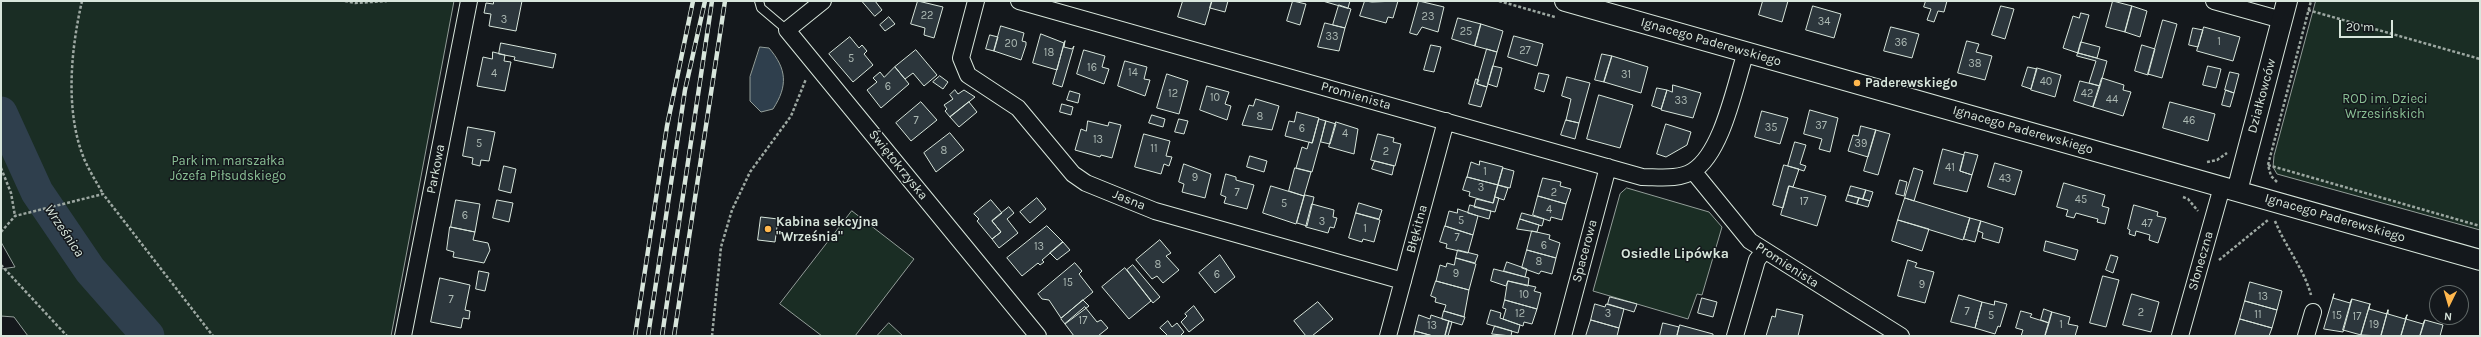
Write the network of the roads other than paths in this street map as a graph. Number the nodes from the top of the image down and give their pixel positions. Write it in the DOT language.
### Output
graph roads {
  1 [pos="469,1"];
  2 [pos="759,1"];
  3 [pos="823,1"];
  4 [pos="976,1"];
  5 [pos="1019,1"];
  6 [pos="1565,1"];
  7 [pos="2214,1"];
  8 [pos="2285,8"];
  9 [pos="786,30"];
  10 [pos="1746,52"];
  11 [pos="1446,121"];
  12 [pos="1608,167"];
  13 [pos="1693,171"];
  14 [pos="2230,189"];
  15 [pos="1764,251"];
  16 [pos="2480,260"];
  17 [pos="1403,281"];
  18 [pos="2312,312"];
  19 [pos="403,336"];
  20 [pos="1038,336"];
  21 [pos="1388,336"];
  22 [pos="1562,336"];
  23 [pos="1735,336"];
  24 [pos="1902,336"];
  25 [pos="2180,336"];
  26 [pos="2306,336"];
  1 -- 19 [label="street, Parkowa"];
  2 -- 9 [label="lane"];
  3 -- 9 [label="street"];
  4 -- 17 [label="street, Jasna"];
  5 -- 11 [label="street, Promienista"];
  6 -- 10 [label="street, Ignacego Paderewskiego"];
  7 -- 8 [label="street"];
  8 -- 14 [label="street, Działkowców"];
  9 -- 20 [label="street, Świętokrzyska"];
  10 -- 13 [label="street, Promienista"];
  10 -- 14 [label="street, Ignacego Paderewskiego"];
  11 -- 12 [label="street, Promienista"];
  11 -- 17 [label="street, Błękitna"];
  12 -- 13 [label="street, Promienista"];
  12 -- 22 [label="street, Spacerowa"];
  13 -- 15 [label="street, Promienista"];
  14 -- 16 [label="street, Ignacego Paderewskiego"];
  14 -- 25 [label="street, Słoneczna"];
  15 -- 23 [label="street"];
  15 -- 24 [label="street, Promienista"];
  17 -- 21 [label="street, Błękitna"];
  18 -- 26 [label="street"];
}
